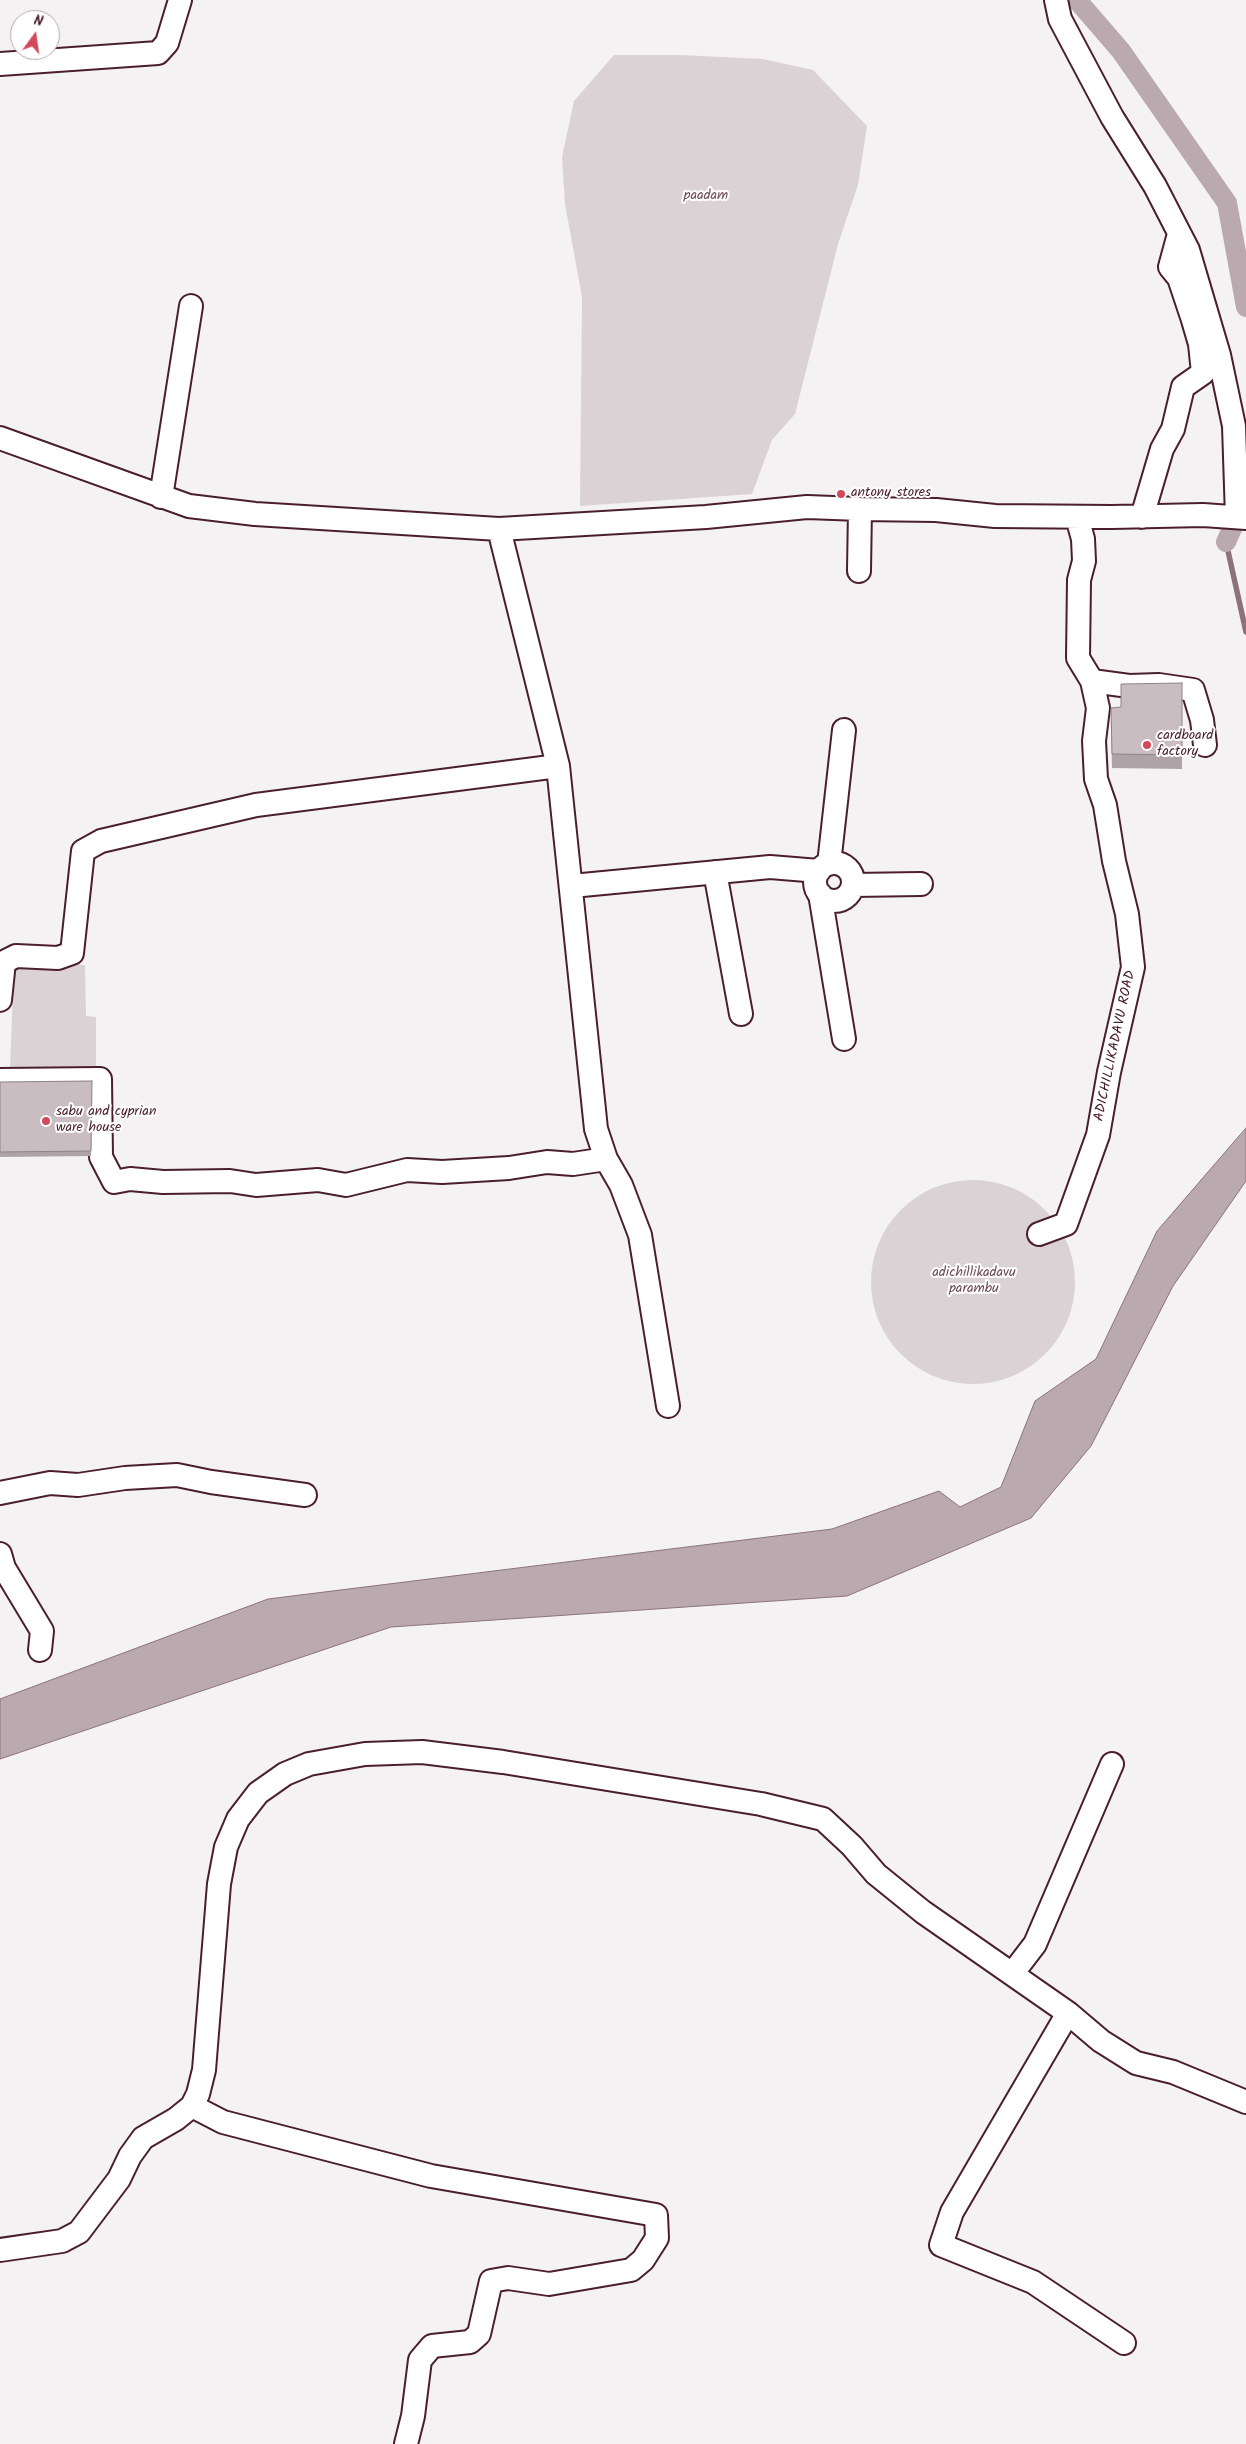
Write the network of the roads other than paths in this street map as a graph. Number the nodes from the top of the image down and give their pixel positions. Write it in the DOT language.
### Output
graph roads {
  1 [pos="180,0"];
  2 [pos="1056,0"];
  3 [pos="0,64"];
  4 [pos="1179,234"];
  5 [pos="191,306"];
  6 [pos="0,438"];
  7 [pos="162,497"];
  8 [pos="860,509"];
  9 [pos="1142,516"];
  10 [pos="1077,517"];
  11 [pos="1242,518"];
  12 [pos="498,529"];
  13 [pos="859,571"];
  14 [pos="1092,682"];
  15 [pos="844,730"];
  16 [pos="1204,745"];
  17 [pos="558,766"];
  18 [pos="824,868"];
  19 [pos="715,872"];
  20 [pos="921,884"];
  21 [pos="853,885"];
  22 [pos="572,886"];
  23 [pos="820,894"];
  24 [pos="0,1000"];
  25 [pos="741,1014"];
  26 [pos="844,1039"];
  27 [pos="0,1080"];
  28 [pos="606,1158"];
  29 [pos="1039,1234"];
  30 [pos="668,1406"];
  31 [pos="0,1493"];
  32 [pos="305,1495"];
  33 [pos="0,1554"];
  34 [pos="40,1650"];
  35 [pos="1112,1764"];
  36 [pos="1012,1974"];
  37 [pos="1068,2013"];
  38 [pos="1246,2102"];
  39 [pos="192,2106"];
  40 [pos="0,2250"];
  41 [pos="1124,2343"];
  42 [pos="406,2444"];
  1 -- 3 [label="street"];
  2 -- 4 [label="street"];
  4 -- 9 [label="street"];
  4 -- 11 [label="street"];
  5 -- 7 [label="street"];
  6 -- 7 [label="street"];
  7 -- 12 [label="street"];
  8 -- 10 [label="street"];
  8 -- 12 [label="street"];
  8 -- 13 [label="street"];
  9 -- 10 [label="street"];
  9 -- 11 [label="street"];
  10 -- 14 [label="street, ADICHILLIKADAVU ROAD"];
  12 -- 17 [label="street"];
  14 -- 16 [label="street"];
  14 -- 29 [label="street, ADICHILLIKADAVU ROAD"];
  15 -- 18 [label="street"];
  17 -- 22 [label="street"];
  17 -- 24 [label="street"];
  18 -- 19 [label="street"];
  18 -- 21 [label="street"];
  18 -- 23 [label="street"];
  19 -- 22 [label="street"];
  19 -- 25 [label="street"];
  20 -- 21 [label="street"];
  21 -- 23 [label="street"];
  22 -- 28 [label="street"];
  23 -- 26 [label="street"];
  27 -- 28 [label="street"];
  28 -- 30 [label="street"];
  31 -- 32 [label="street"];
  33 -- 34 [label="street"];
  35 -- 36 [label="street"];
  36 -- 37 [label="street"];
  36 -- 39 [label="street"];
  37 -- 38 [label="street"];
  37 -- 41 [label="street"];
  39 -- 40 [label="street"];
  39 -- 42 [label="street"];
}
